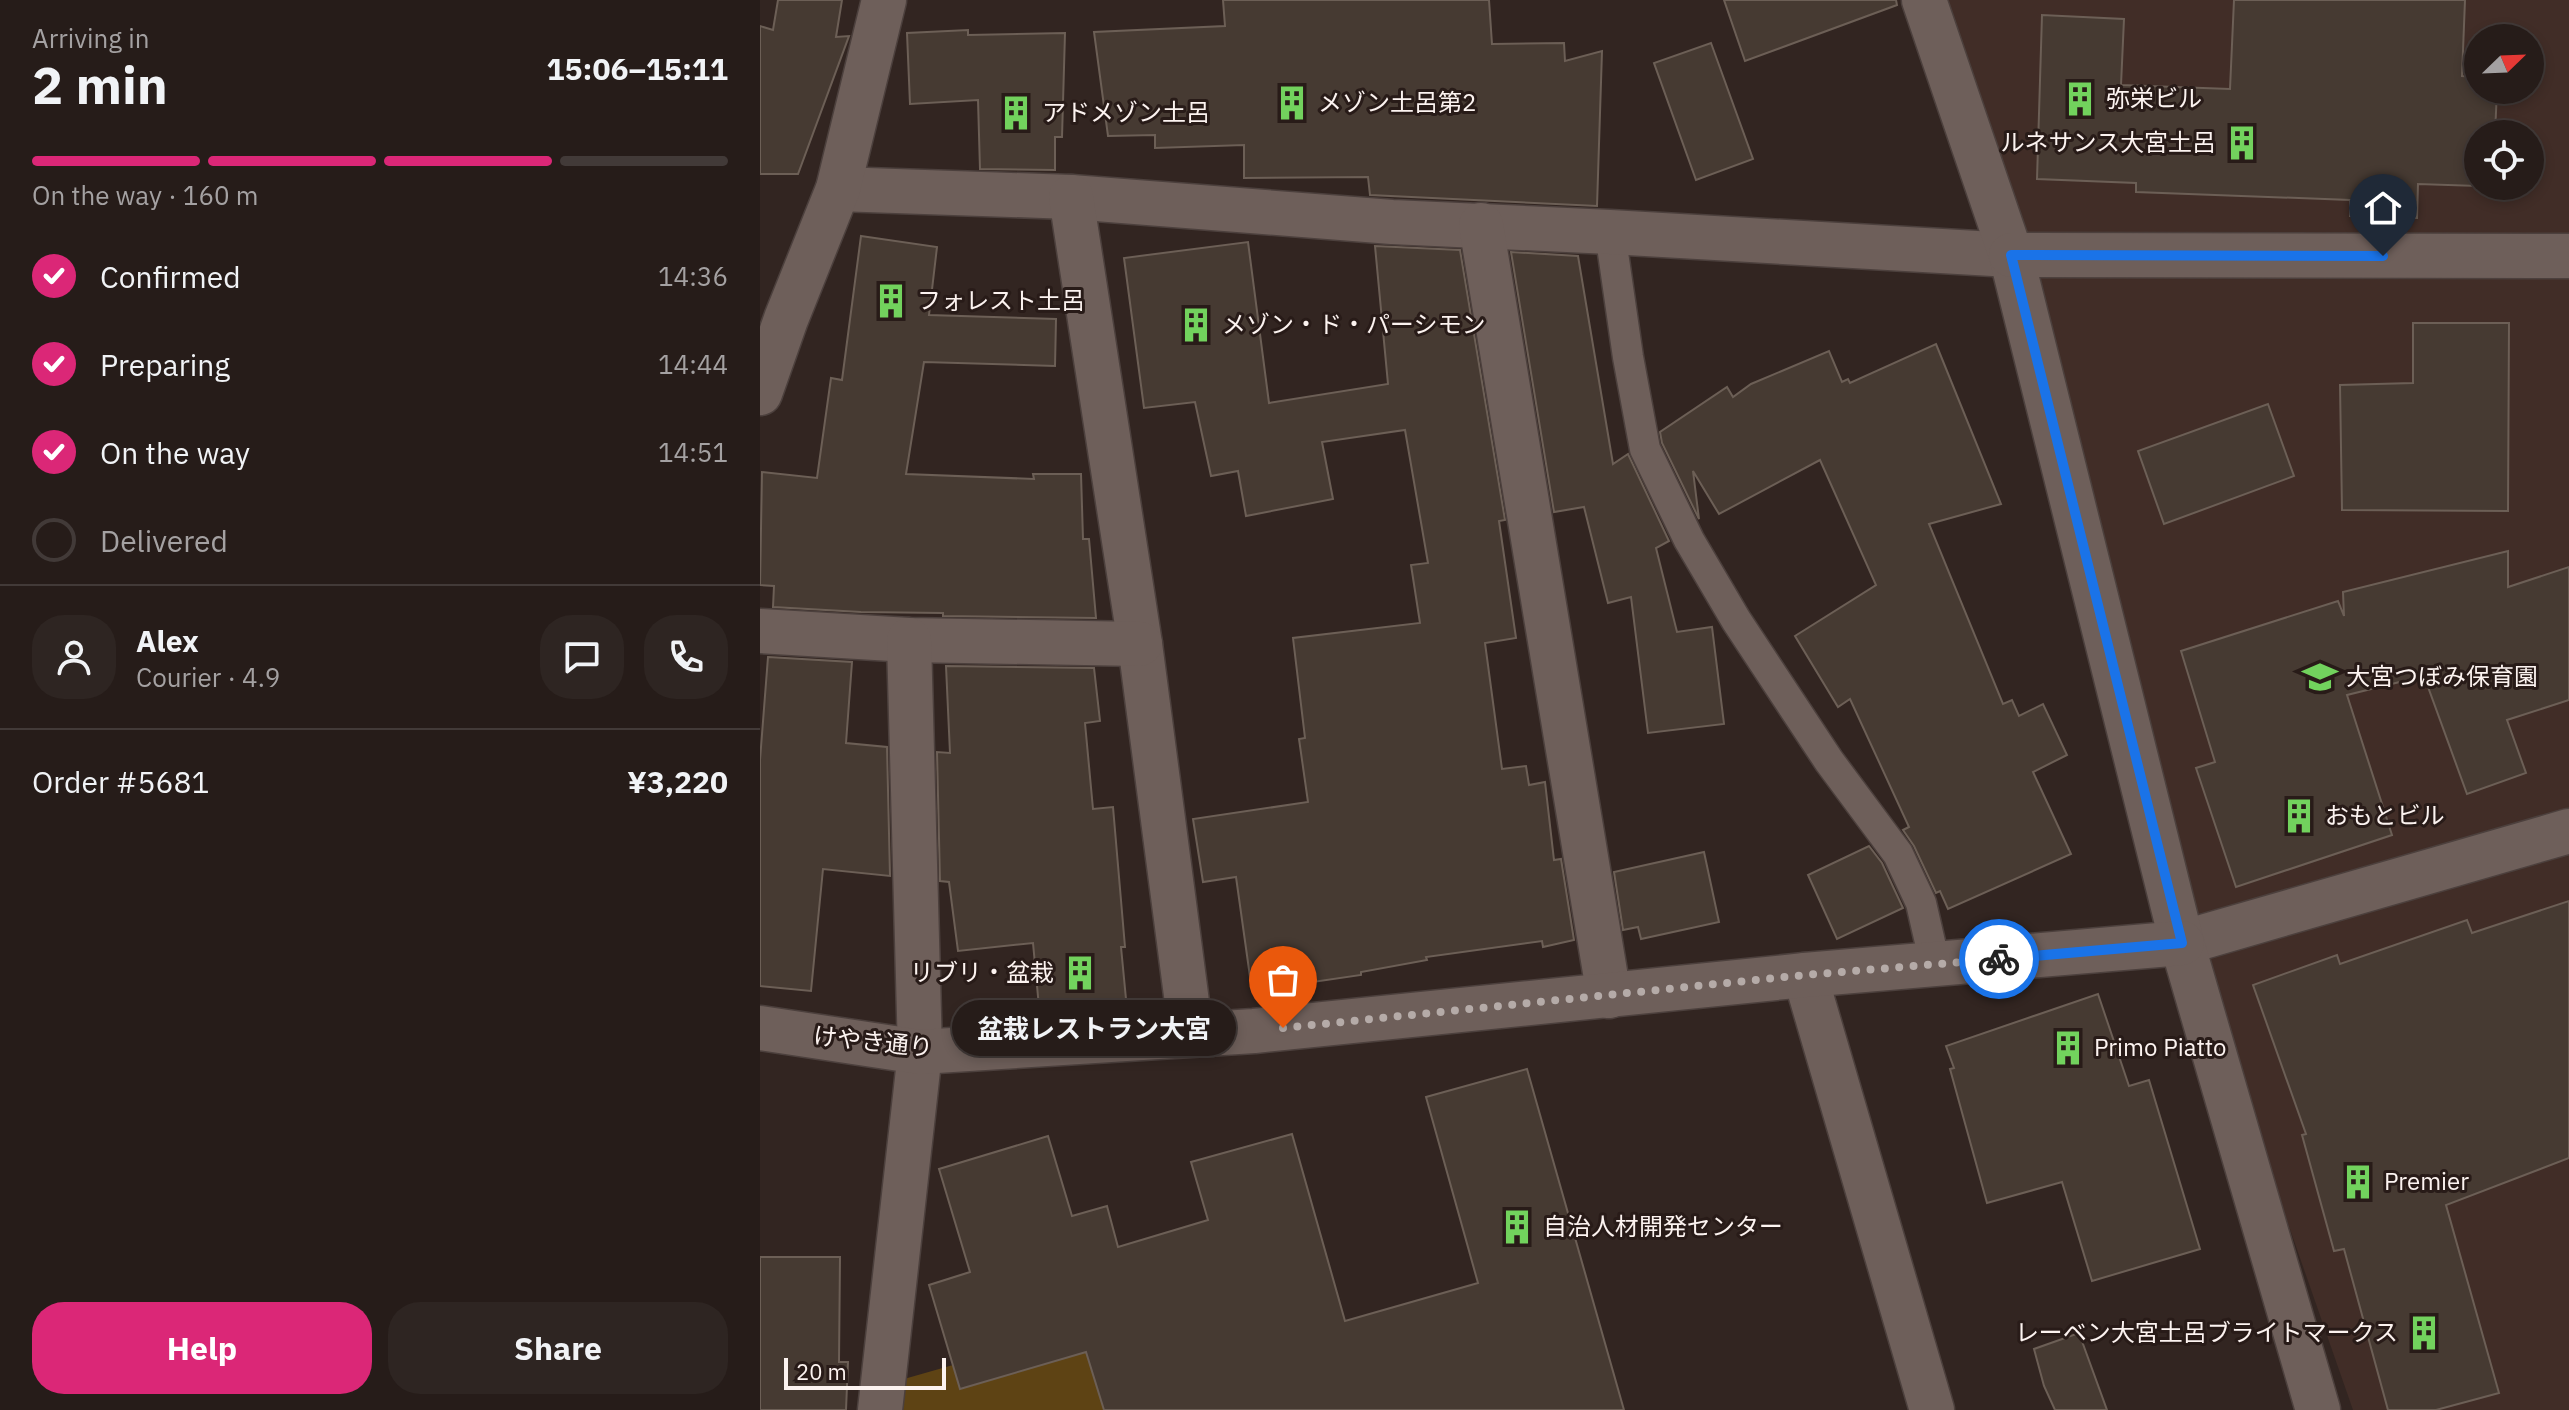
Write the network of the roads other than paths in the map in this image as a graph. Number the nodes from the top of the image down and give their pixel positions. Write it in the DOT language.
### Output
graph roads {
  1 [pos="884,0"];
  2 [pos="1924,0"];
  3 [pos="838,189"];
  4 [pos="1071,197"];
  5 [pos="1481,225"];
  6 [pos="1610,232"];
  7 [pos="2011,255"];
  8 [pos="2569,256"];
  9 [pos="773,313"];
  10 [pos="760,393"];
  11 [pos="760,631"];
  12 [pos="909,640"];
  13 [pos="1140,644"];
  14 [pos="2569,831"];
  15 [pos="2182,943"];
  16 [pos="1935,964"];
  17 [pos="1805,975"];
  18 [pos="1609,996"];
  19 [pos="760,1028"];
  20 [pos="1191,1033"];
  21 [pos="920,1052"];
  22 [pos="880,1410"];
  23 [pos="1932,1410"];
  24 [pos="2318,1410"];
  1 -- 3 [label="street"];
  2 -- 7 [label="street"];
  3 -- 4 [label="street"];
  3 -- 9 [label="street"];
  4 -- 5 [label="street"];
  4 -- 13 [label="street"];
  5 -- 6 [label="street"];
  5 -- 18 [label="street"];
  6 -- 7 [label="street"];
  6 -- 16 [label="lane"];
  7 -- 8 [label="street"];
  7 -- 15 [label="street"];
  9 -- 10 [label="street"];
  11 -- 12 [label="street"];
  12 -- 13 [label="street"];
  12 -- 21 [label="street"];
  13 -- 20 [label="street"];
  14 -- 15 [label="street, けやき通り"];
  15 -- 16 [label="street, けやき通り"];
  15 -- 24 [label="street"];
  16 -- 17 [label="street, けやき通り"];
  17 -- 18 [label="street, けやき通り"];
  17 -- 23 [label="street"];
  18 -- 20 [label="street, けやき通り"];
  19 -- 21 [label="street, けやき通り"];
  20 -- 21 [label="street, けやき通り"];
  21 -- 22 [label="street"];
}
